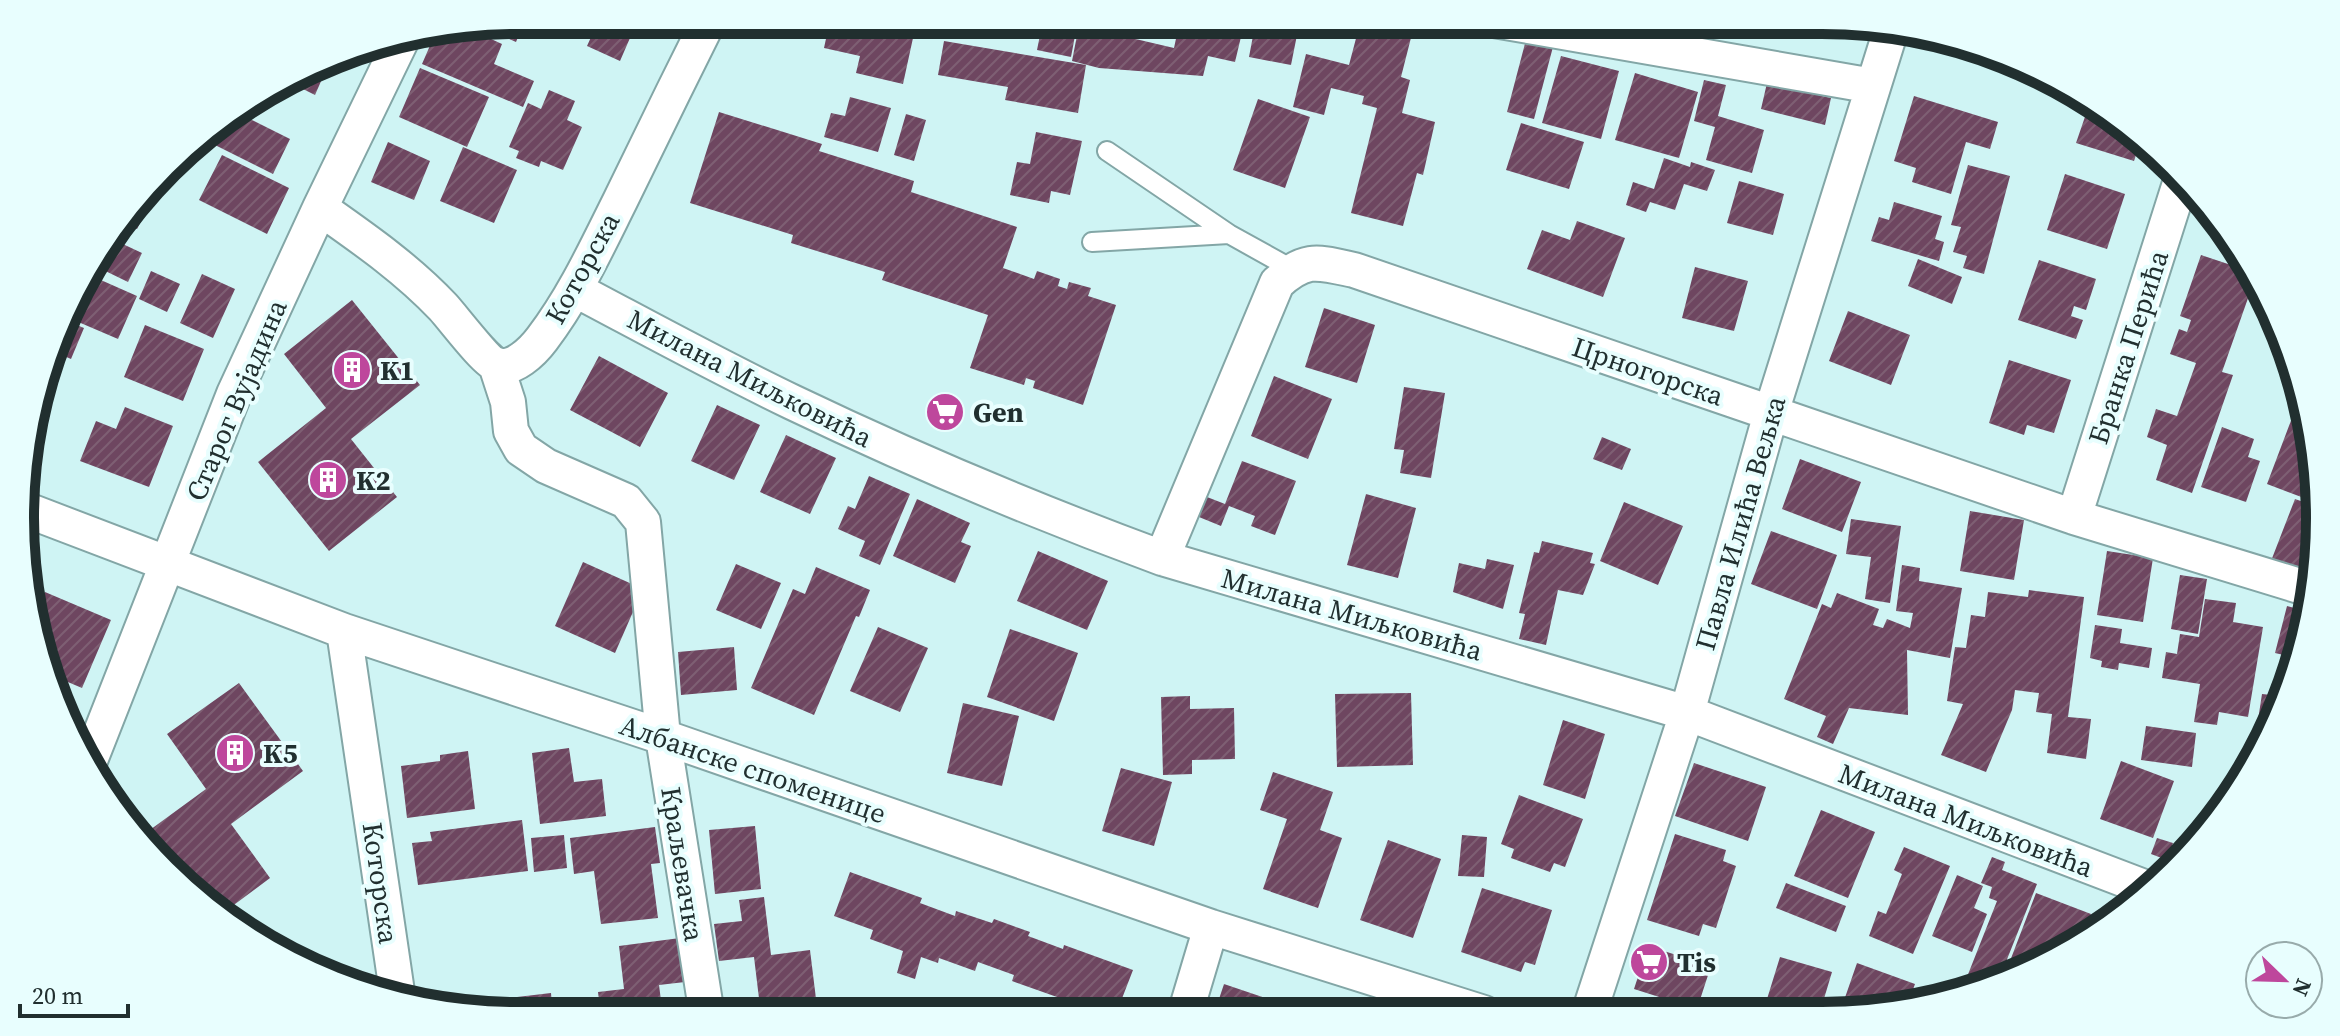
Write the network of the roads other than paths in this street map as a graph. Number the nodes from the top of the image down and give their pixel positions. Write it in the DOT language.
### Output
graph roads {
  1 [pos="702,34"];
  2 [pos="1574,34"];
  3 [pos="1888,39"];
  4 [pos="397,49"];
  5 [pos="1873,86"];
  6 [pos="1107,151"];
  7 [pos="2178,190"];
  8 [pos="320,208"];
  9 [pos="1229,234"];
  10 [pos="1092,242"];
  11 [pos="1292,269"];
  12 [pos="576,290"];
  13 [pos="496,365"];
  14 [pos="1771,413"];
  15 [pos="34,513"];
  16 [pos="2074,517"];
  17 [pos="1162,558"];
  18 [pos="169,564"];
  19 [pos="2301,587"];
  20 [pos="344,631"];
  21 [pos="1687,713"];
  22 [pos="663,737"];
  23 [pos="94,751"];
  24 [pos="2138,885"];
  25 [pos="1211,927"];
  26 [pos="396,987"];
  27 [pos="705,1002"];
  28 [pos="1189,1002"];
  29 [pos="1449,1002"];
  30 [pos="1593,1002"];
  1 -- 12 [label="street, Которска"];
  2 -- 5 [label="street"];
  3 -- 5 [label="street, Павла Илића Вељка"];
  4 -- 8 [label="street, Старог Вујадина"];
  5 -- 14 [label="street, Павла Илића Вељка"];
  6 -- 9 [label="lane"];
  7 -- 16 [label="street, Бранка Перића"];
  8 -- 13 [label="street"];
  8 -- 18 [label="street, Старог Вујадина"];
  9 -- 10 [label="lane"];
  9 -- 11 [label="lane"];
  11 -- 14 [label="street, Црногорска"];
  11 -- 17 [label="street"];
  12 -- 13 [label="street, Которска"];
  12 -- 17 [label="street, Милана Миљковића"];
  13 -- 22 [label="street, Краљевачка"];
  14 -- 16 [label="street, Црногорска"];
  14 -- 21 [label="street, Павла Илића Вељка"];
  15 -- 18 [label="street, Албанске споменице"];
  16 -- 19 [label="street, Црногорска"];
  17 -- 21 [label="street, Милана Миљковића"];
  18 -- 20 [label="street, Албанске споменице"];
  18 -- 23 [label="street, Старог Вујадина"];
  20 -- 22 [label="street, Албанске споменице"];
  20 -- 26 [label="street, Которска"];
  21 -- 24 [label="street, Милана Миљковића"];
  21 -- 30 [label="street, Павла Илића Вељка"];
  22 -- 25 [label="street, Албанске споменице"];
  22 -- 27 [label="street, Краљевачка"];
  25 -- 28 [label="street"];
  25 -- 29 [label="street, Албанске споменице"];
}
